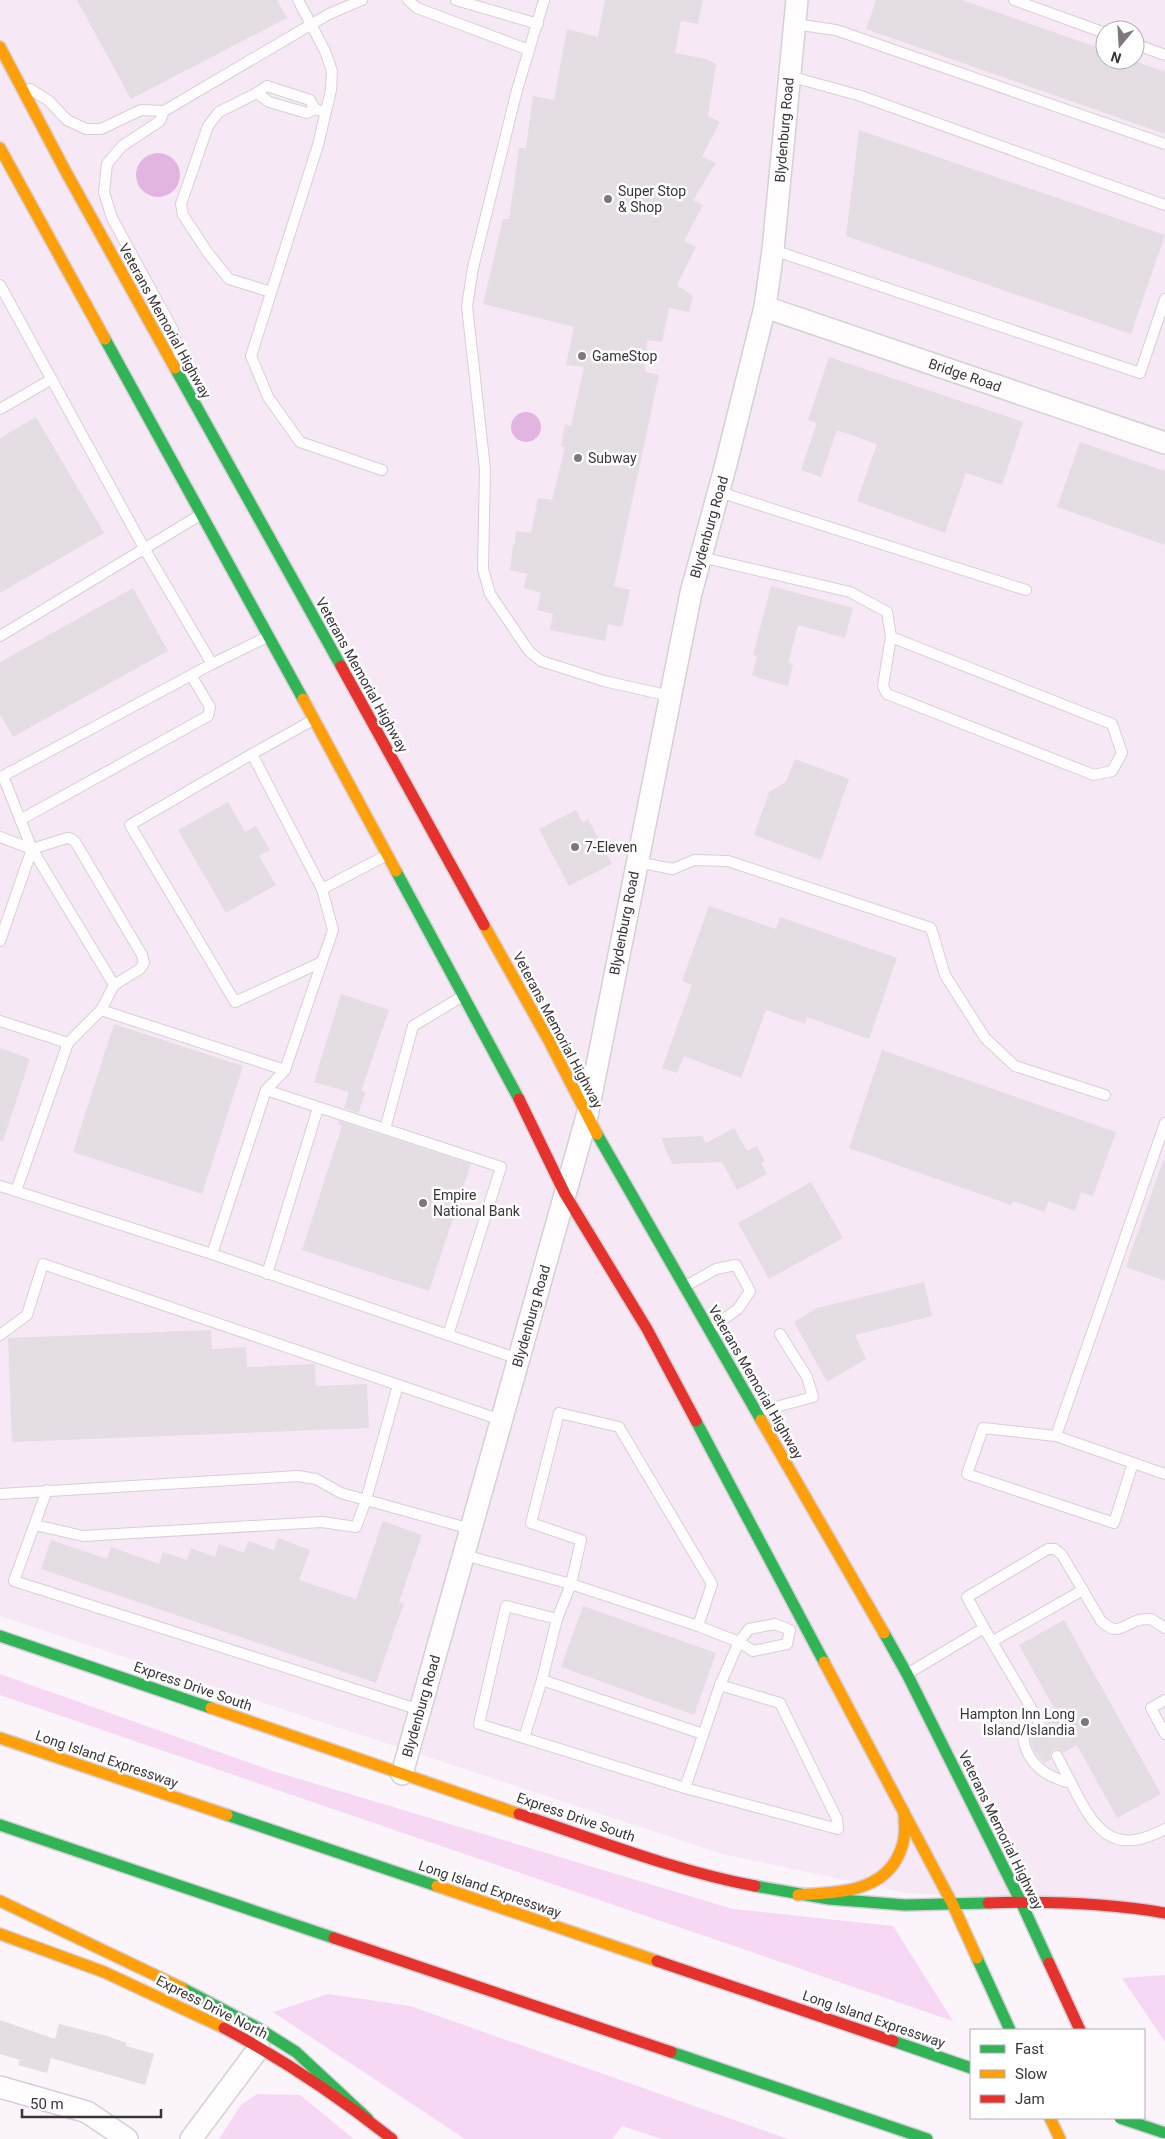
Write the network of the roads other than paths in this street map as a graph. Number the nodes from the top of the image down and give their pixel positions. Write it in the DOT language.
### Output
graph roads {
  1 [pos="298,0"];
  2 [pos="362,0"];
  3 [pos="408,0"];
  4 [pos="456,0"];
  5 [pos="544,0"];
  6 [pos="797,0"];
  7 [pos="1014,0"];
  8 [pos="538,24"];
  9 [pos="794,24"];
  10 [pos="310,25"];
  11 [pos="1095,29"];
  12 [pos="0,47"];
  13 [pos="1145,48"];
  14 [pos="530,50"];
  15 [pos="1165,55"];
  16 [pos="789,76"];
  17 [pos="18,82"];
  18 [pos="257,93"];
  19 [pos="164,110"];
  20 [pos="320,111"];
  21 [pos="1165,144"];
  22 [pos="1,151"];
  23 [pos="0,167"];
  24 [pos="1165,205"];
  25 [pos="773,250"];
  26 [pos="0,284"];
  27 [pos="272,292"];
  28 [pos="1165,299"];
  29 [pos="765,307"];
  30 [pos="52,379"];
  31 [pos="190,395"];
  32 [pos="0,409"];
  33 [pos="1165,443"];
  34 [pos="382,470"];
  35 [pos="719,492"];
  36 [pos="202,514"];
  37 [pos="144,548"];
  38 [pos="701,557"];
  39 [pos="1026,590"];
  40 [pos="0,636"];
  41 [pos="268,636"];
  42 [pos="891,638"];
  43 [pos="212,664"];
  44 [pos="191,675"];
  45 [pos="670,696"];
  46 [pos="314,720"];
  47 [pos="252,754"];
  48 [pos="2,773"];
  49 [pos="20,820"];
  50 [pos="0,837"];
  51 [pos="32,849"];
  52 [pos="387,855"];
  53 [pos="636,862"];
  54 [pos="322,889"];
  55 [pos="0,941"];
  56 [pos="322,962"];
  57 [pos="114,984"];
  58 [pos="464,996"];
  59 [pos="101,1010"];
  60 [pos="0,1021"];
  61 [pos="68,1043"];
  62 [pos="285,1070"];
  63 [pos="266,1090"];
  64 [pos="1105,1095"];
  65 [pos="318,1108"];
  66 [pos="587,1116"];
  67 [pos="1165,1123"];
  68 [pos="385,1129"];
  69 [pos="0,1186"];
  70 [pos="16,1191"];
  71 [pos="565,1194"];
  72 [pos="212,1254"];
  73 [pos="267,1274"];
  74 [pos="684,1286"];
  75 [pos="709,1329"];
  76 [pos="780,1334"];
  77 [pos="0,1335"];
  78 [pos="448,1335"];
  79 [pos="519,1359"];
  80 [pos="398,1385"];
  81 [pos="756,1413"];
  82 [pos="501,1420"];
  83 [pos="1056,1436"];
  84 [pos="1133,1463"];
  85 [pos="1165,1474"];
  86 [pos="48,1490"];
  87 [pos="0,1494"];
  88 [pos="366,1500"];
  89 [pos="35,1525"];
  90 [pos="471,1529"];
  91 [pos="464,1556"];
  92 [pos="572,1584"];
  93 [pos="1083,1590"];
  94 [pos="557,1619"];
  95 [pos="804,1624"];
  96 [pos="698,1626"];
  97 [pos="984,1628"];
  98 [pos="1165,1628"];
  99 [pos="790,1630"];
  100 [pos="0,1636"];
  101 [pos="993,1641"];
  102 [pos="739,1642"];
  103 [pos="907,1674"];
  104 [pos="542,1680"];
  105 [pos="720,1685"];
  106 [pos="1165,1700"];
  107 [pos="1030,1706"];
  108 [pos="420,1710"];
  109 [pos="1041,1726"];
  110 [pos="703,1734"];
  111 [pos="1165,1734"];
  112 [pos="0,1738"];
  113 [pos="524,1738"];
  114 [pos="1057,1756"];
  115 [pos="402,1774"];
  116 [pos="1071,1783"];
  117 [pos="685,1788"];
  118 [pos="904,1812"];
  119 [pos="0,1825"];
  120 [pos="1165,1829"];
  121 [pos="798,1895"];
  122 [pos="0,1901"];
  123 [pos="1021,1902"];
  124 [pos="953,1905"];
  125 [pos="1165,1913"];
  126 [pos="0,1934"];
  127 [pos="1010,2029"];
  128 [pos="1080,2029"];
  129 [pos="259,2048"];
  130 [pos="970,2068"];
  131 [pos="0,2087"];
  132 [pos="368,2119"];
  133 [pos="1050,2119"];
  134 [pos="1122,2119"];
  135 [pos="1124,2119"];
  136 [pos="1128,2132"];
  137 [pos="1165,2133"];
  138 [pos="121,2135"];
  139 [pos="191,2139"];
  140 [pos="392,2139"];
  141 [pos="928,2139"];
  142 [pos="1060,2139"];
  1 -- 10 [label="lane"];
  2 -- 10 [label="lane"];
  3 -- 14 [label="lane"];
  4 -- 8 [label="lane"];
  5 -- 8 [label="lane"];
  6 -- 9 [label="street, Blydenburg Road"];
  7 -- 11 [label="lane"];
  8 -- 14 [label="lane"];
  9 -- 16 [label="street, Blydenburg Road"];
  9 -- 21 [label="lane"];
  10 -- 19 [label="lane"];
  10 -- 20 [label="lane"];
  12 -- 17 [label="main road, Veterans Memorial Highway"];
  13 -- 15 [label="lane"];
  14 -- 45 [label="lane"];
  16 -- 24 [label="lane"];
  16 -- 25 [label="street, Blydenburg Road"];
  17 -- 19 [label="lane"];
  17 -- 31 [label="main road, Veterans Memorial Highway"];
  18 -- 20 [label="lane"];
  18 -- 20 [label="lane"];
  18 -- 27 [label="lane"];
  19 -- 31 [label="lane"];
  20 -- 27 [label="lane"];
  22 -- 23 [label="lane"];
  22 -- 36 [label="main road"];
  25 -- 28 [label="lane"];
  25 -- 29 [label="street, Blydenburg Road"];
  26 -- 30 [label="lane"];
  27 -- 34 [label="lane"];
  29 -- 33 [label="street, Bridge Road"];
  29 -- 35 [label="street, Blydenburg Road"];
  30 -- 32 [label="lane"];
  30 -- 37 [label="lane"];
  31 -- 66 [label="main road, Veterans Memorial Highway"];
  35 -- 38 [label="street, Blydenburg Road"];
  35 -- 39 [label="lane"];
  36 -- 37 [label="lane"];
  36 -- 41 [label="main road"];
  37 -- 40 [label="lane"];
  37 -- 43 [label="lane"];
  38 -- 42 [label="lane"];
  38 -- 45 [label="street, Blydenburg Road"];
  41 -- 43 [label="lane"];
  41 -- 46 [label="main road"];
  42 -- 42 [label="lane"];
  43 -- 44 [label="lane"];
  44 -- 48 [label="lane"];
  44 -- 49 [label="lane"];
  45 -- 53 [label="street, Blydenburg Road"];
  46 -- 47 [label="lane"];
  46 -- 52 [label="main road"];
  47 -- 54 [label="lane"];
  47 -- 56 [label="lane"];
  48 -- 49 [label="lane"];
  49 -- 51 [label="lane"];
  50 -- 51 [label="lane"];
  51 -- 55 [label="lane"];
  51 -- 57 [label="lane"];
  51 -- 57 [label="lane"];
  52 -- 54 [label="lane"];
  52 -- 58 [label="main road"];
  53 -- 64 [label="lane"];
  53 -- 66 [label="street, Blydenburg Road"];
  54 -- 56 [label="lane"];
  56 -- 62 [label="lane"];
  57 -- 59 [label="lane"];
  58 -- 68 [label="lane"];
  58 -- 71 [label="main road"];
  59 -- 61 [label="lane"];
  59 -- 62 [label="lane"];
  60 -- 61 [label="lane"];
  61 -- 70 [label="lane"];
  62 -- 63 [label="lane"];
  63 -- 65 [label="lane"];
  63 -- 72 [label="lane"];
  65 -- 68 [label="lane"];
  65 -- 73 [label="lane"];
  66 -- 71 [label="street, Blydenburg Road"];
  66 -- 74 [label="main road, Veterans Memorial Highway"];
  67 -- 83 [label="lane"];
  68 -- 78 [label="lane"];
  69 -- 70 [label="lane"];
  70 -- 72 [label="lane"];
  71 -- 79 [label="street, Blydenburg Road"];
  71 -- 95 [label="main road"];
  72 -- 73 [label="lane"];
  73 -- 78 [label="lane"];
  74 -- 75 [label="main road, Veterans Memorial Highway"];
  74 -- 75 [label="lane"];
  75 -- 81 [label="main road, Veterans Memorial Highway"];
  76 -- 81 [label="lane"];
  77 -- 80 [label="lane"];
  78 -- 79 [label="lane"];
  79 -- 82 [label="street, Blydenburg Road"];
  80 -- 82 [label="lane"];
  80 -- 88 [label="lane"];
  81 -- 103 [label="main road, Veterans Memorial Highway"];
  82 -- 90 [label="street, Blydenburg Road"];
  83 -- 84 [label="lane"];
  83 -- 84 [label="lane"];
  84 -- 85 [label="lane"];
  86 -- 87 [label="lane"];
  86 -- 88 [label="lane"];
  86 -- 89 [label="lane"];
  88 -- 89 [label="lane"];
  88 -- 90 [label="lane"];
  89 -- 108 [label="lane"];
  90 -- 91 [label="street, Blydenburg Road"];
  91 -- 92 [label="lane"];
  91 -- 108 [label="street, Blydenburg Road"];
  92 -- 94 [label="lane"];
  92 -- 96 [label="lane"];
  92 -- 96 [label="lane"];
  93 -- 97 [label="lane"];
  93 -- 98 [label="lane"];
  93 -- 101 [label="lane"];
  94 -- 104 [label="lane"];
  94 -- 113 [label="lane"];
  95 -- 99 [label="lane"];
  95 -- 118 [label="main road"];
  96 -- 102 [label="lane"];
  97 -- 101 [label="lane"];
  97 -- 103 [label="lane"];
  99 -- 102 [label="lane"];
  99 -- 102 [label="lane"];
  100 -- 115 [label="main road, Express Drive South"];
  101 -- 107 [label="lane"];
  102 -- 105 [label="lane"];
  103 -- 123 [label="main road, Veterans Memorial Highway"];
  104 -- 110 [label="lane"];
  104 -- 113 [label="lane"];
  105 -- 110 [label="lane"];
  105 -- 117 [label="lane"];
  106 -- 111 [label="lane"];
  107 -- 109 [label="lane"];
  107 -- 116 [label="lane"];
  108 -- 115 [label="street, Blydenburg Road"];
  110 -- 117 [label="lane"];
  112 -- 130 [label="main road, Long Island Expressway"];
  113 -- 117 [label="lane"];
  114 -- 116 [label="lane"];
  115 -- 121 [label="main road, Express Drive South"];
  116 -- 120 [label="lane"];
  118 -- 121 [label="main road"];
  118 -- 124 [label="main road"];
  119 -- 141 [label="main road"];
  121 -- 124 [label="main road, Express Drive South"];
  122 -- 132 [label="main road"];
  123 -- 124 [label="main road, Express Drive South"];
  123 -- 125 [label="main road, Express Drive South"];
  123 -- 128 [label="main road, Veterans Memorial Highway"];
  124 -- 127 [label="main road"];
  126 -- 129 [label="main road, Express Drive North"];
  129 -- 132 [label="main road, Express Drive North"];
  129 -- 139 [label="street"];
  131 -- 138 [label="street"];
  132 -- 140 [label="main road, Express Drive North"];
  133 -- 142 [label="main road"];
  134 -- 136 [label="main road"];
  135 -- 137 [label="main road, bridge"];
}
